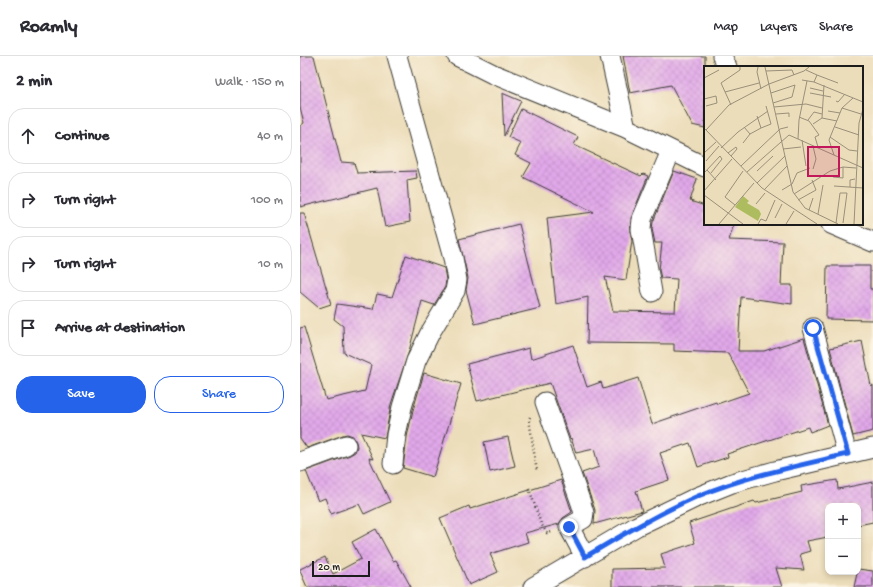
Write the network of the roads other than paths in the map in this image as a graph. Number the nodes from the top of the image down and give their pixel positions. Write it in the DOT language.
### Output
graph roads {
  1 [pos="397,56"];
  2 [pos="457,56"];
  3 [pos="488,56"];
  4 [pos="610,56"];
  5 [pos="722,56"];
  6 [pos="727,66"];
  7 [pos="493,74"];
  8 [pos="626,128"];
  9 [pos="671,151"];
  10 [pos="704,167"];
  11 [pos="833,225"];
  12 [pos="873,242"];
  13 [pos="652,292"];
  14 [pos="813,328"];
  15 [pos="545,402"];
  16 [pos="346,445"];
  17 [pos="873,448"];
  18 [pos="848,454"];
  19 [pos="300,462"];
  20 [pos="393,464"];
  21 [pos="585,557"];
  22 [pos="533,587"];
  1 -- 20 [label="street"];
  2 -- 7 [label="street"];
  3 -- 7 [label="street"];
  4 -- 8 [label="street"];
  5 -- 6 [label="street"];
  7 -- 8 [label="street"];
  8 -- 9 [label="street"];
  9 -- 10 [label="street"];
  9 -- 13 [label="street"];
  11 -- 12 [label="street"];
  14 -- 18 [label="street"];
  15 -- 21 [label="street"];
  16 -- 19 [label="street"];
  17 -- 18 [label="street"];
  18 -- 21 [label="street"];
  21 -- 22 [label="street"];
}
